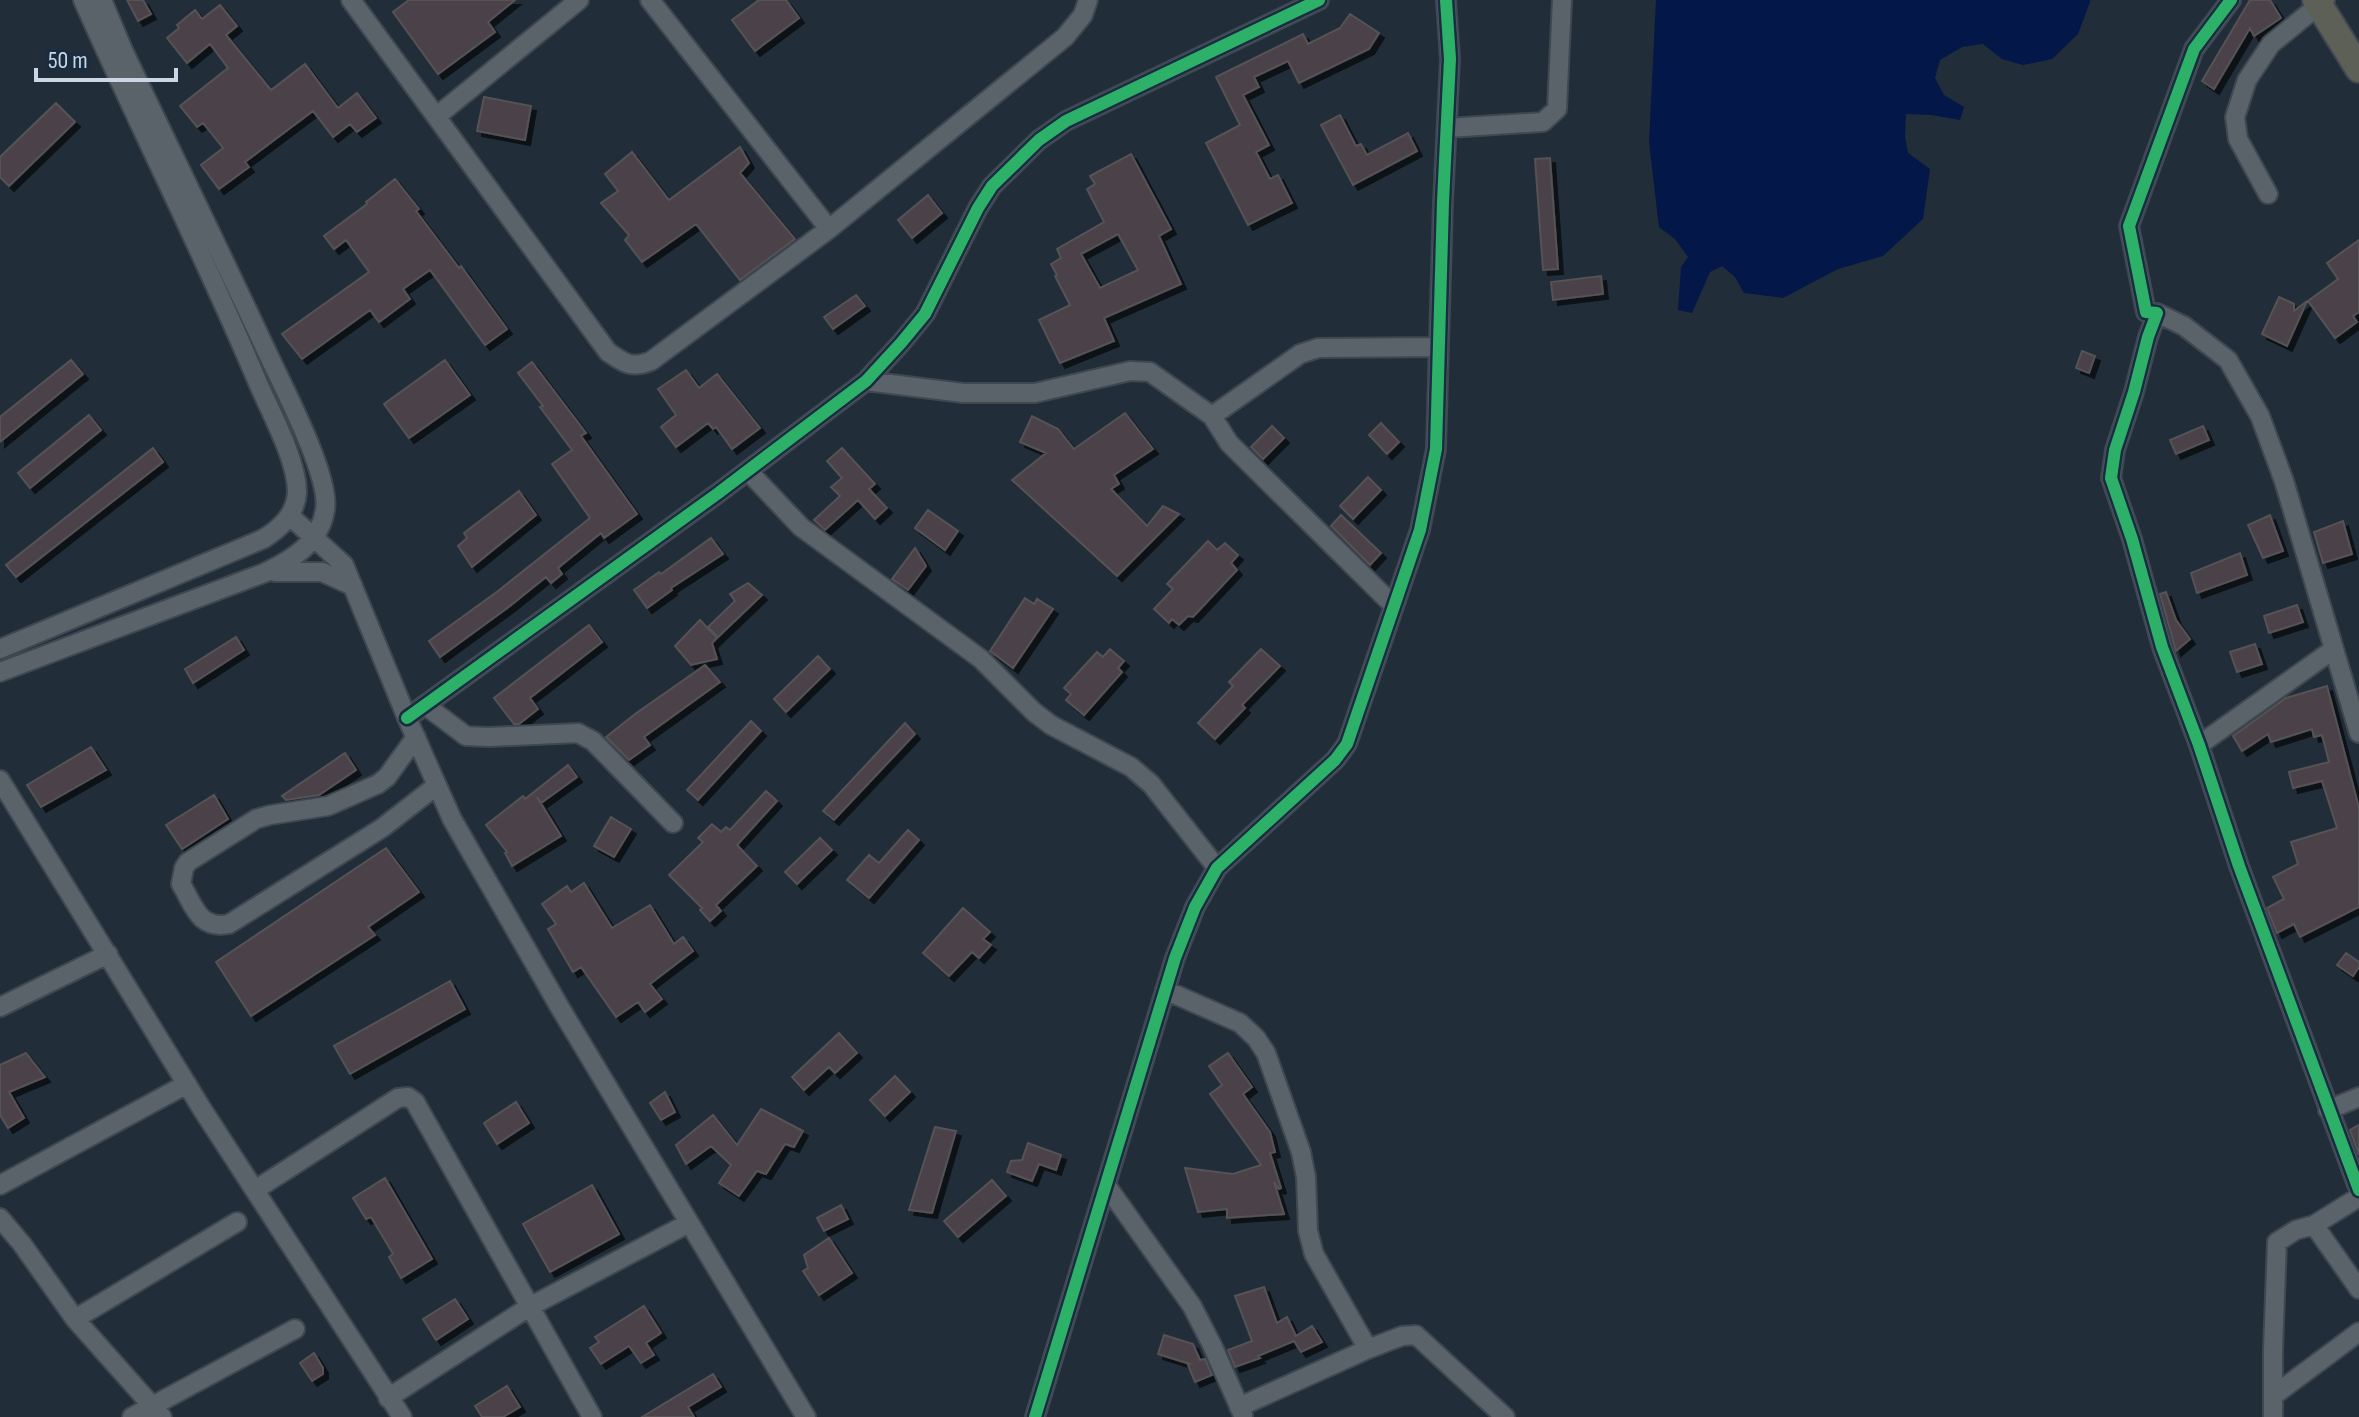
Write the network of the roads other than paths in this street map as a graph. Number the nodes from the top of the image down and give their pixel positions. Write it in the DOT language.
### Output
graph roads {
  1 [pos="83,0"];
  2 [pos="102,0"];
  3 [pos="351,0"];
  4 [pos="579,0"];
  5 [pos="650,0"];
  6 [pos="1088,0"];
  7 [pos="1319,0"];
  8 [pos="1446,0"];
  9 [pos="1562,0"];
  10 [pos="2231,0"];
  11 [pos="2320,2"];
  12 [pos="2359,69"];
  13 [pos="437,116"];
  14 [pos="1448,128"];
  15 [pos="2268,194"];
  16 [pos="191,213"];
  17 [pos="829,229"];
  18 [pos="2157,313"];
  19 [pos="1439,347"];
  20 [pos="866,381"];
  21 [pos="1212,416"];
  22 [pos="748,471"];
  23 [pos="290,516"];
  24 [pos="314,537"];
  25 [pos="264,573"];
  26 [pos="353,586"];
  27 [pos="1393,605"];
  28 [pos="0,649"];
  29 [pos="2334,649"];
  30 [pos="0,672"];
  31 [pos="425,705"];
  32 [pos="407,718"];
  33 [pos="2359,733"];
  34 [pos="416,737"];
  35 [pos="2199,745"];
  36 [pos="0,780"];
  37 [pos="436,786"];
  38 [pos="673,823"];
  39 [pos="1217,868"];
  40 [pos="108,954"];
  41 [pos="1165,990"];
  42 [pos="0,1007"];
  43 [pos="187,1084"];
  44 [pos="2359,1097"];
  45 [pos="2328,1110"];
  46 [pos="0,1185"];
  47 [pos="1106,1185"];
  48 [pos="255,1190"];
  49 [pos="2359,1190"];
  50 [pos="2359,1197"];
  51 [pos="0,1218"];
  52 [pos="237,1222"];
  53 [pos="689,1223"];
  54 [pos="2314,1225"];
  55 [pos="2359,1289"];
  56 [pos="529,1307"];
  57 [pos="75,1319"];
  58 [pos="295,1329"];
  59 [pos="2359,1332"];
  60 [pos="1368,1349"];
  61 [pos="2273,1396"];
  62 [pos="388,1398"];
  63 [pos="157,1411"];
  64 [pos="1241,1412"];
  65 [pos="132,1417"];
  66 [pos="402,1417"];
  67 [pos="592,1417"];
  68 [pos="806,1417"];
  69 [pos="1035,1417"];
  70 [pos="1505,1417"];
  71 [pos="2273,1417"];
  1 -- 16 [label="street"];
  2 -- 16 [label="street"];
  3 -- 13 [label="street"];
  4 -- 13 [label="street"];
  5 -- 17 [label="street"];
  6 -- 17 [label="street"];
  7 -- 20 [label="street"];
  8 -- 14 [label="street"];
  9 -- 14 [label="street"];
  10 -- 18 [label="street"];
  11 -- 12 [label="highway"];
  11 -- 15 [label="street"];
  13 -- 17 [label="street"];
  14 -- 19 [label="street"];
  16 -- 23 [label="street"];
  16 -- 24 [label="street"];
  18 -- 29 [label="street"];
  18 -- 35 [label="street"];
  19 -- 21 [label="street"];
  19 -- 27 [label="street"];
  20 -- 21 [label="street"];
  20 -- 22 [label="street"];
  21 -- 27 [label="street"];
  22 -- 31 [label="street"];
  22 -- 39 [label="street"];
  23 -- 24 [label="street"];
  23 -- 28 [label="street"];
  24 -- 25 [label="street"];
  24 -- 26 [label="street"];
  25 -- 26 [label="street"];
  25 -- 30 [label="street"];
  26 -- 32 [label="street"];
  27 -- 39 [label="street"];
  29 -- 33 [label="street"];
  29 -- 35 [label="street"];
  31 -- 32 [label="street"];
  31 -- 38 [label="street"];
  32 -- 34 [label="street"];
  34 -- 37 [label="street"];
  34 -- 37 [label="street"];
  35 -- 45 [label="street"];
  36 -- 40 [label="street"];
  37 -- 53 [label="street"];
  39 -- 41 [label="street"];
  40 -- 42 [label="street"];
  40 -- 43 [label="street"];
  41 -- 47 [label="street"];
  41 -- 60 [label="street"];
  43 -- 46 [label="street"];
  43 -- 48 [label="street"];
  44 -- 45 [label="street"];
  45 -- 49 [label="street"];
  47 -- 64 [label="street"];
  47 -- 69 [label="street"];
  48 -- 56 [label="street"];
  48 -- 62 [label="street"];
  50 -- 54 [label="street"];
  51 -- 57 [label="street"];
  52 -- 57 [label="street"];
  53 -- 56 [label="street"];
  53 -- 68 [label="street"];
  54 -- 55 [label="street"];
  54 -- 61 [label="street"];
  56 -- 62 [label="street"];
  56 -- 67 [label="street"];
  57 -- 63 [label="street"];
  58 -- 63 [label="street"];
  59 -- 61 [label="street"];
  60 -- 64 [label="street"];
  60 -- 70 [label="street"];
  61 -- 71 [label="street"];
  62 -- 66 [label="street"];
  63 -- 65 [label="street"];
}
